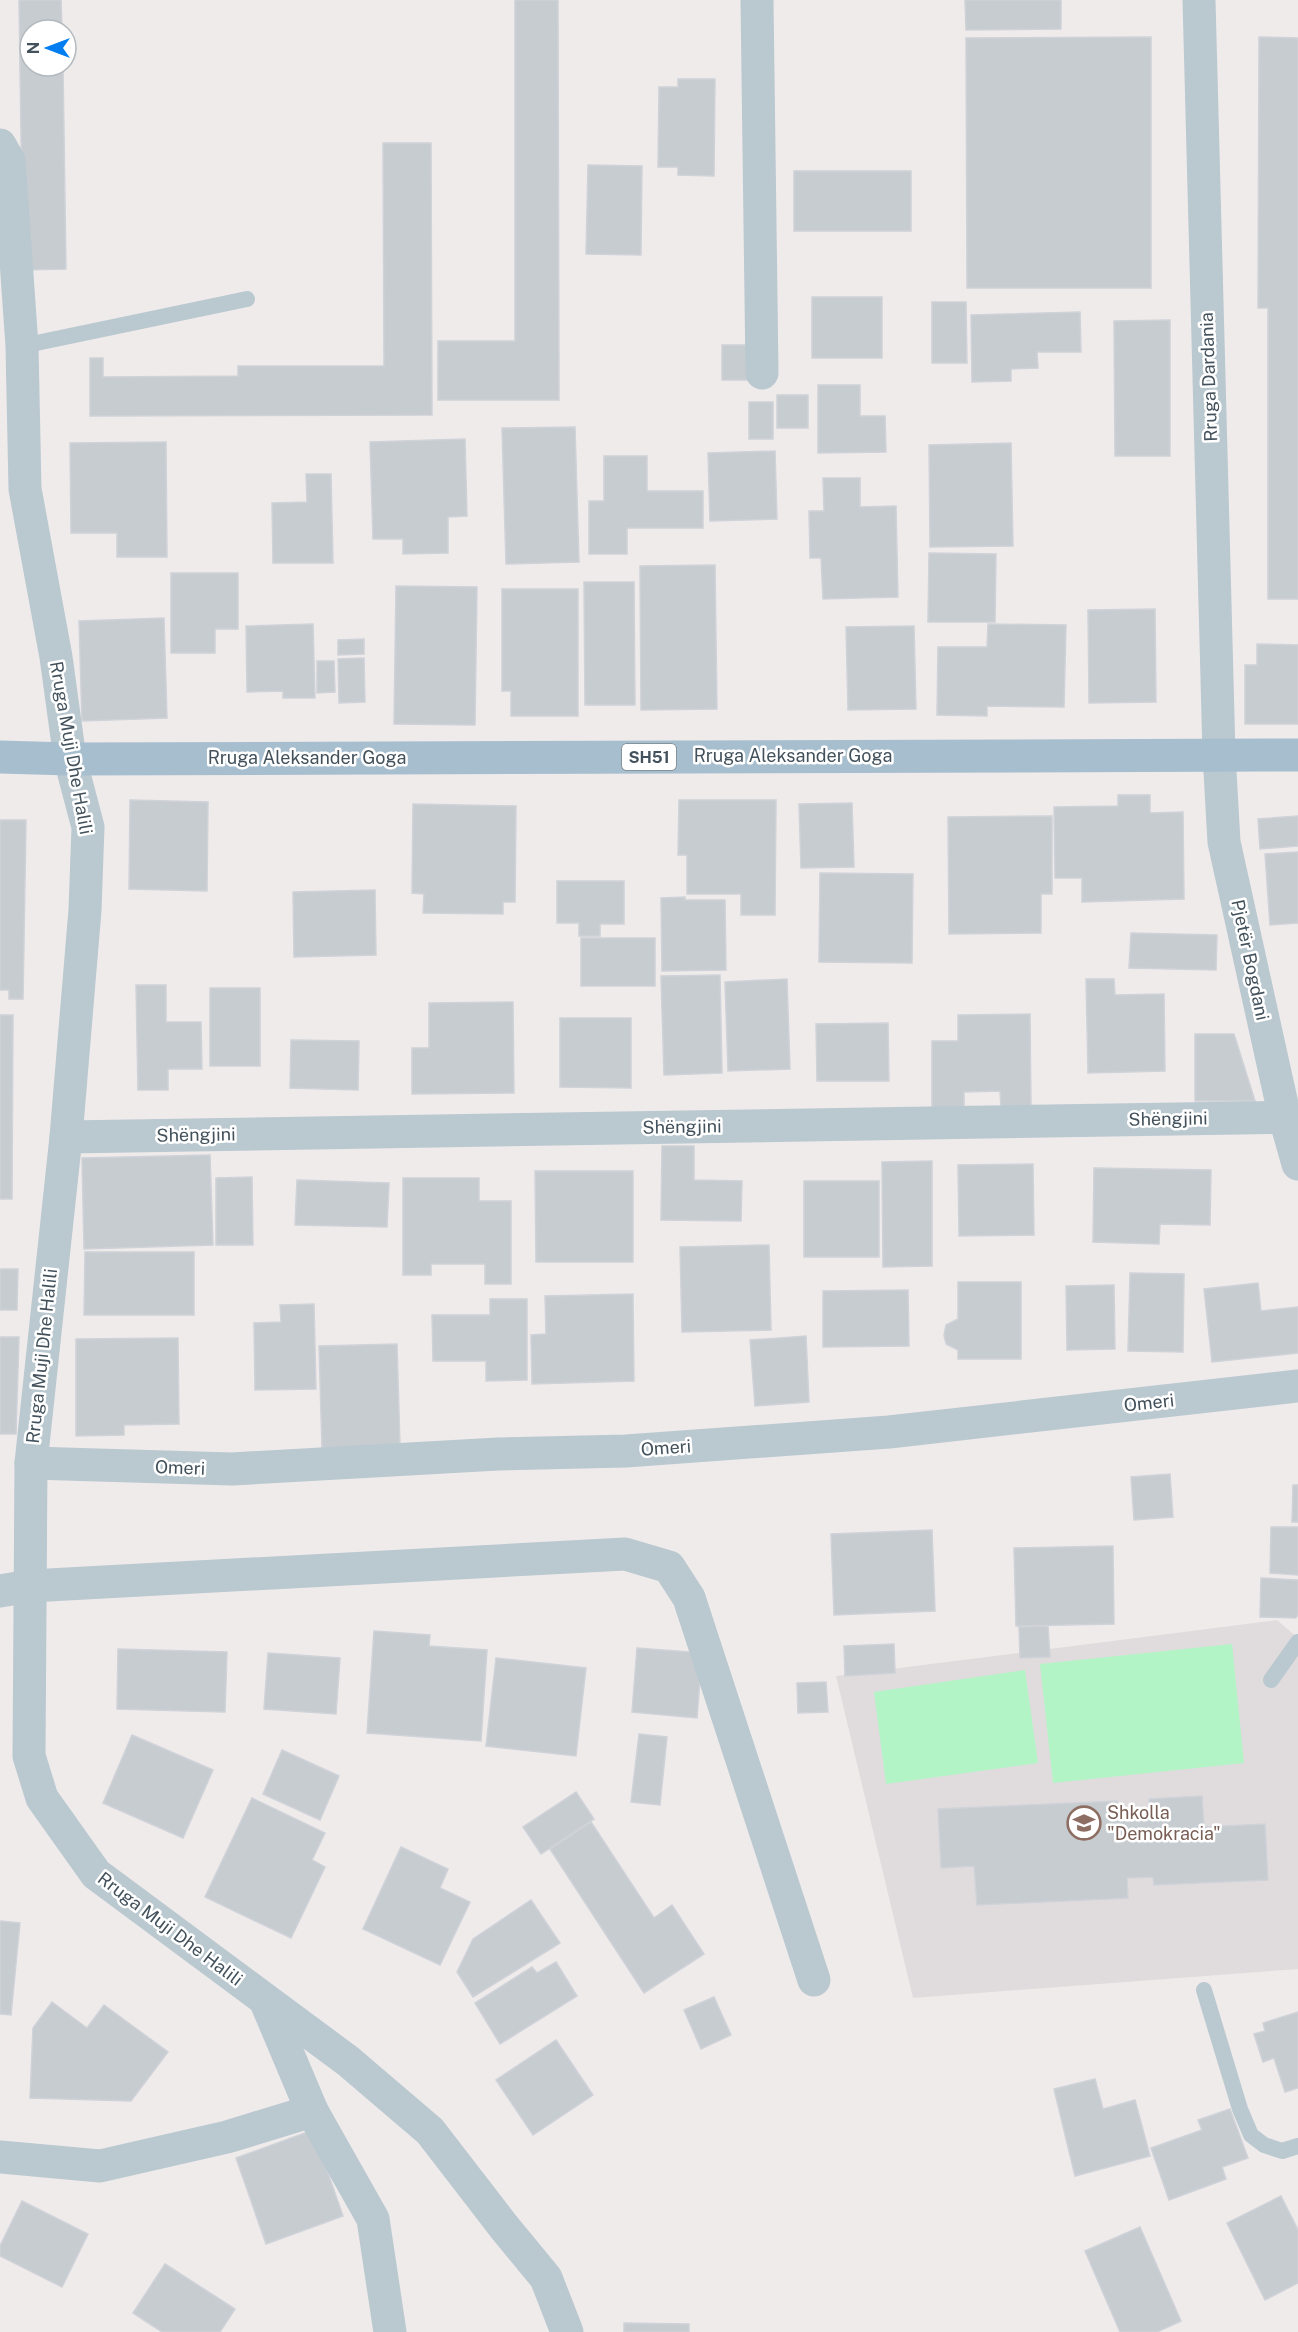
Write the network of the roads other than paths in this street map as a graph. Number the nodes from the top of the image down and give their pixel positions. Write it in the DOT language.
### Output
graph roads {
  1 [pos="757,0"];
  2 [pos="1199,0"];
  3 [pos="5,153"];
  4 [pos="247,299"];
  5 [pos="22,346"];
  6 [pos="762,374"];
  7 [pos="1219,754"];
  8 [pos="1298,755"];
  9 [pos="0,757"];
  10 [pos="70,759"];
  11 [pos="1291,1117"];
  12 [pos="66,1137"];
  13 [pos="1298,1164"];
  14 [pos="1298,1386"];
  15 [pos="31,1463"];
  16 [pos="15,1588"];
  17 [pos="1298,1642"];
  18 [pos="1271,1680"];
  19 [pos="814,1980"];
  20 [pos="1204,1990"];
  21 [pos="265,2000"];
  22 [pos="312,2111"];
  23 [pos="1298,2146"];
  24 [pos="0,2157"];
  25 [pos="390,2332"];
  26 [pos="567,2332"];
  1 -- 6 [label="street"];
  2 -- 7 [label="street, Rruga Dardania"];
  3 -- 5 [label="street, Rruga Muji Dhe Halili"];
  4 -- 5 [label="lane"];
  5 -- 10 [label="street, Rruga Muji Dhe Halili"];
  7 -- 8 [label="main road, Rruga Aleksander Goga / SH51"];
  7 -- 10 [label="main road, Rruga Aleksander Goga / SH51"];
  7 -- 11 [label="street, Pjetër Bogdani"];
  9 -- 10 [label="main road, Rruga Aleksander Goga / SH51"];
  10 -- 12 [label="street, Rruga Muji Dhe Halili"];
  11 -- 12 [label="street, Shëngjini"];
  11 -- 13 [label="street, Pjetër Bogdani"];
  12 -- 15 [label="street, Rruga Muji Dhe Halili"];
  14 -- 15 [label="street, Omeri"];
  15 -- 16 [label="street, Rruga Muji Dhe Halili"];
  16 -- 19 [label="street"];
  16 -- 21 [label="street, Rruga Muji Dhe Halili"];
  17 -- 18 [label="lane"];
  20 -- 23 [label="lane"];
  21 -- 22 [label="street"];
  21 -- 26 [label="street, Rruga Muji Dhe Halili"];
  22 -- 24 [label="street"];
  22 -- 25 [label="street"];
}
